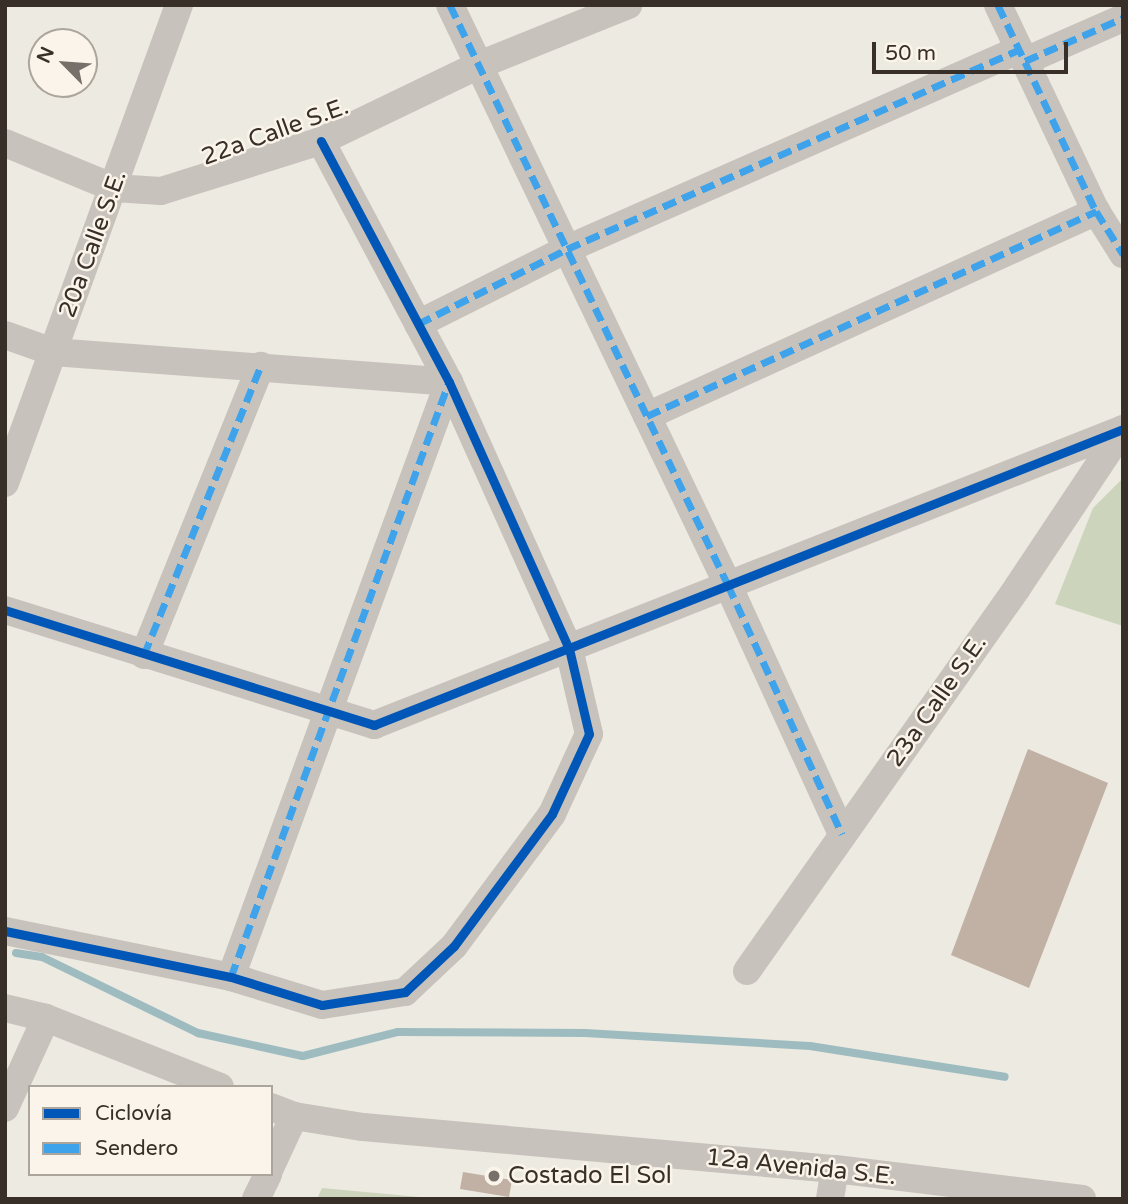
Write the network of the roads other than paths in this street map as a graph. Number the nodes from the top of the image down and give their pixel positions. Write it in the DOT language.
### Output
graph roads {
  1 [pos="179,5"];
  2 [pos="450,5"];
  3 [pos="628,5"];
  4 [pos="998,5"];
  5 [pos="1123,18"];
  6 [pos="1022,55"];
  7 [pos="479,65"];
  8 [pos="321,141"];
  9 [pos="5,143"];
  10 [pos="114,188"];
  11 [pos="1096,211"];
  12 [pos="567,249"];
  13 [pos="1123,254"];
  14 [pos="418,324"];
  15 [pos="5,335"];
  16 [pos="53,352"];
  17 [pos="261,366"];
  18 [pos="449,382"];
  19 [pos="647,416"];
  20 [pos="1123,429"];
  21 [pos="5,483"];
  22 [pos="729,585"];
  23 [pos="5,610"];
  24 [pos="569,649"];
  25 [pos="144,655"];
  26 [pos="327,712"];
  27 [pos="842,834"];
  28 [pos="5,931"];
  29 [pos="747,971"];
  30 [pos="230,977"];
  31 [pos="5,992"];
  32 [pos="5,1008"];
  33 [pos="46,1018"];
  34 [pos="215,1085"];
  35 [pos="5,1108"];
  36 [pos="283,1111"];
  37 [pos="273,1157"];
  38 [pos="835,1169"];
  39 [pos="267,1176"];
  40 [pos="256,1199"];
  41 [pos="830,1199"];
  42 [pos="1082,1199"];
  1 -- 10 [label="street, 20a Calle S.E."];
  2 -- 7 [label="street"];
  3 -- 7 [label="street, 22a Calle S.E."];
  4 -- 6 [label="street"];
  5 -- 6 [label="street"];
  6 -- 11 [label="street"];
  6 -- 12 [label="street"];
  7 -- 8 [label="street, 22a Calle S.E."];
  7 -- 12 [label="street"];
  8 -- 10 [label="street, 22a Calle S.E."];
  8 -- 14 [label="street"];
  9 -- 10 [label="street, 22a Calle S.E."];
  10 -- 16 [label="street, 20a Calle S.E."];
  11 -- 13 [label="street"];
  11 -- 19 [label="street"];
  12 -- 14 [label="street"];
  12 -- 19 [label="street"];
  14 -- 18 [label="street"];
  15 -- 16 [label="street"];
  16 -- 17 [label="street"];
  16 -- 21 [label="street, 20a Calle S.E."];
  17 -- 18 [label="street"];
  17 -- 25 [label="street"];
  18 -- 24 [label="street"];
  18 -- 26 [label="street"];
  19 -- 22 [label="street"];
  20 -- 22 [label="street"];
  20 -- 27 [label="street, 23a Calle S.E."];
  22 -- 24 [label="street"];
  22 -- 27 [label="street"];
  23 -- 25 [label="street"];
  24 -- 26 [label="street"];
  24 -- 30 [label="street"];
  25 -- 26 [label="street"];
  26 -- 30 [label="street"];
  27 -- 29 [label="street, 23a Calle S.E."];
  28 -- 30 [label="street"];
  31 -- 33 [label="street"];
  32 -- 33 [label="street"];
  33 -- 34 [label="street"];
  33 -- 35 [label="street"];
  36 -- 37 [label="street"];
  36 -- 38 [label="street, 12a Avenida S.E."];
  38 -- 41 [label="street"];
  38 -- 42 [label="street, 12a Avenida S.E."];
  39 -- 40 [label="street"];
}
